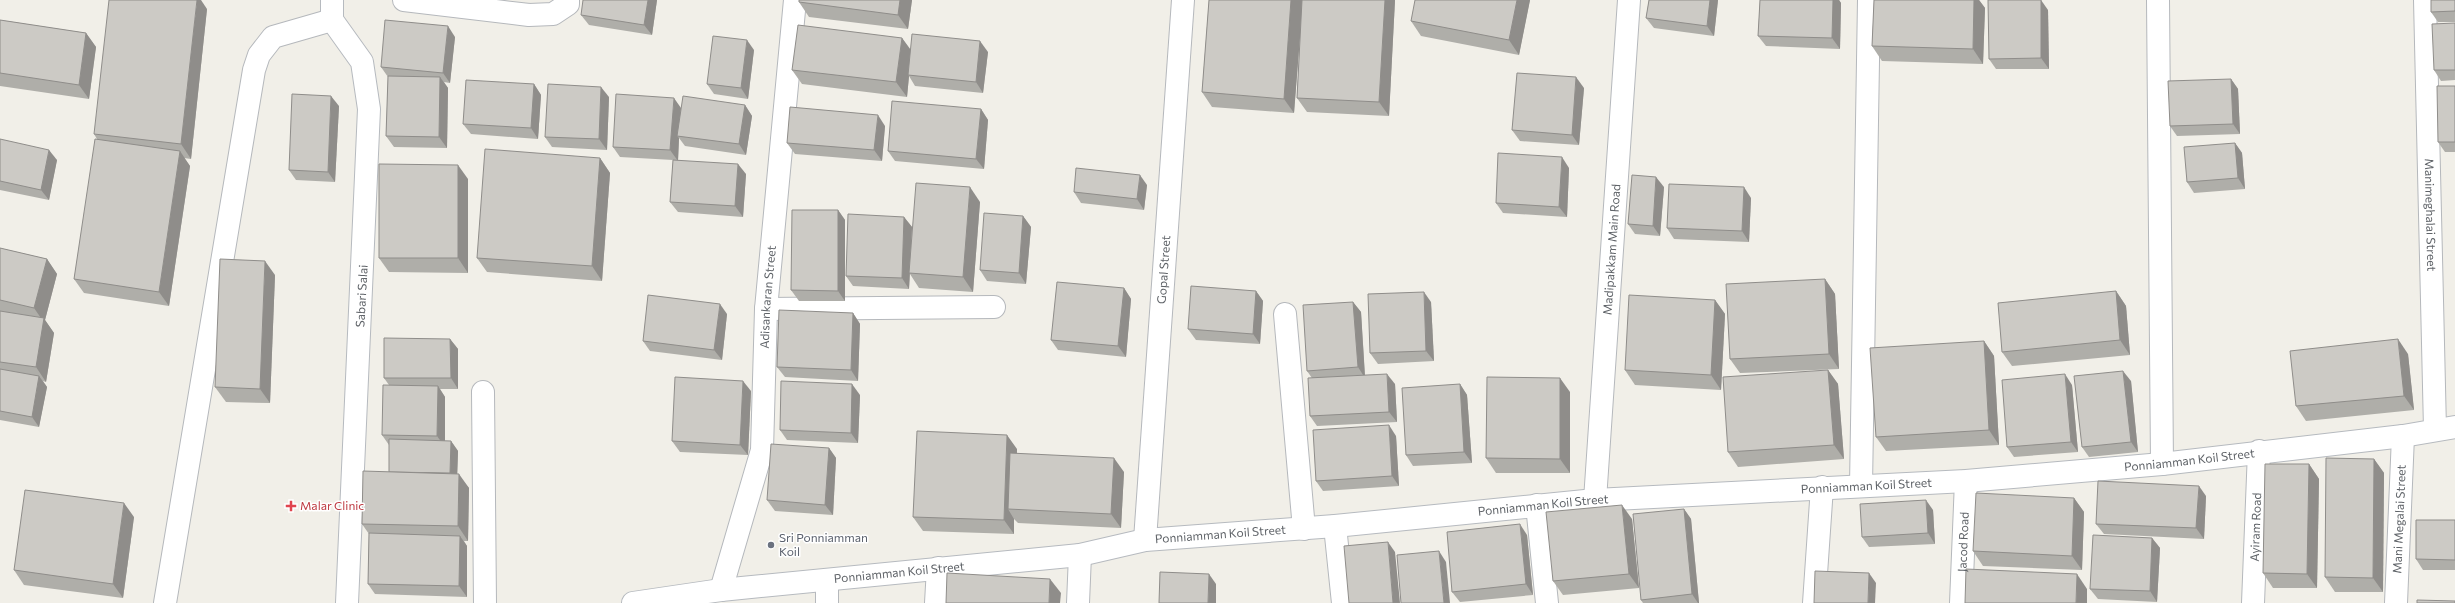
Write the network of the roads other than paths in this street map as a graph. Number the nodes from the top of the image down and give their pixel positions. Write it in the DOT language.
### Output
graph roads {
  1 [pos="404,0"];
  2 [pos="568,0"];
  3 [pos="795,0"];
  4 [pos="1183,0"];
  5 [pos="1629,0"];
  6 [pos="1869,0"];
  7 [pos="2158,0"];
  8 [pos="2424,0"];
  9 [pos="332,10"];
  10 [pos="994,307"];
  11 [pos="766,309"];
  12 [pos="1285,314"];
  13 [pos="484,392"];
  14 [pos="2445,428"];
  15 [pos="2403,436"];
  16 [pos="2259,451"];
  17 [pos="2162,464"];
  18 [pos="1966,481"];
  19 [pos="1861,486"];
  20 [pos="1822,487"];
  21 [pos="1596,500"];
  22 [pos="1538,505"];
  23 [pos="1335,526"];
  24 [pos="1304,529"];
  25 [pos="1145,540"];
  26 [pos="1080,555"];
  27 [pos="938,568"];
  28 [pos="827,581"];
  29 [pos="721,590"];
  30 [pos="165,603"];
  31 [pos="346,603"];
  32 [pos="485,603"];
  33 [pos="633,603"];
  34 [pos="827,603"];
  35 [pos="936,603"];
  36 [pos="1078,603"];
  37 [pos="1343,603"];
  38 [pos="1547,603"];
  39 [pos="1814,603"];
  40 [pos="1960,603"];
  41 [pos="2253,603"];
  42 [pos="2396,603"];
  1 -- 2 [label="street"];
  3 -- 11 [label="street, Adisankaran Street"];
  4 -- 25 [label="street, Gopal Street"];
  5 -- 21 [label="street, Madipakkam Main Road"];
  6 -- 19 [label="street"];
  7 -- 17 [label="street"];
  8 -- 14 [label="street, Manimeghalai Street"];
  9 -- 30 [label="street"];
  9 -- 31 [label="street, Sabari Salai"];
  10 -- 11 [label="street"];
  11 -- 29 [label="street, Adisankaran Street"];
  12 -- 24 [label="street"];
  13 -- 32 [label="street"];
  14 -- 15 [label="street, Ponniamman Koil Street"];
  15 -- 16 [label="street, Ponniamman Koil Street"];
  15 -- 42 [label="street, Mani Megalai Street"];
  16 -- 17 [label="street, Ponniamman Koil Street"];
  16 -- 41 [label="street, Ayiram Road"];
  17 -- 18 [label="street, Ponniamman Koil Street"];
  18 -- 19 [label="street, Ponniamman Koil Street"];
  18 -- 40 [label="street, Jacod Road"];
  19 -- 20 [label="street, Ponniamman Koil Street"];
  20 -- 21 [label="street, Ponniamman Koil Street"];
  20 -- 39 [label="street"];
  21 -- 22 [label="street, Ponniamman Koil Street"];
  22 -- 23 [label="street, Ponniamman Koil Street"];
  22 -- 38 [label="street"];
  23 -- 24 [label="street, Ponniamman Koil Street"];
  23 -- 37 [label="street"];
  24 -- 25 [label="street, Ponniamman Koil Street"];
  25 -- 26 [label="street, Ponniamman Koil Street"];
  26 -- 27 [label="street, Ponniamman Koil Street"];
  26 -- 36 [label="street"];
  27 -- 28 [label="street, Ponniamman Koil Street"];
  27 -- 35 [label="street"];
  28 -- 29 [label="street, Ponniamman Koil Street"];
  28 -- 34 [label="street"];
  29 -- 33 [label="street, Ponniamman Koil Street"];
}
